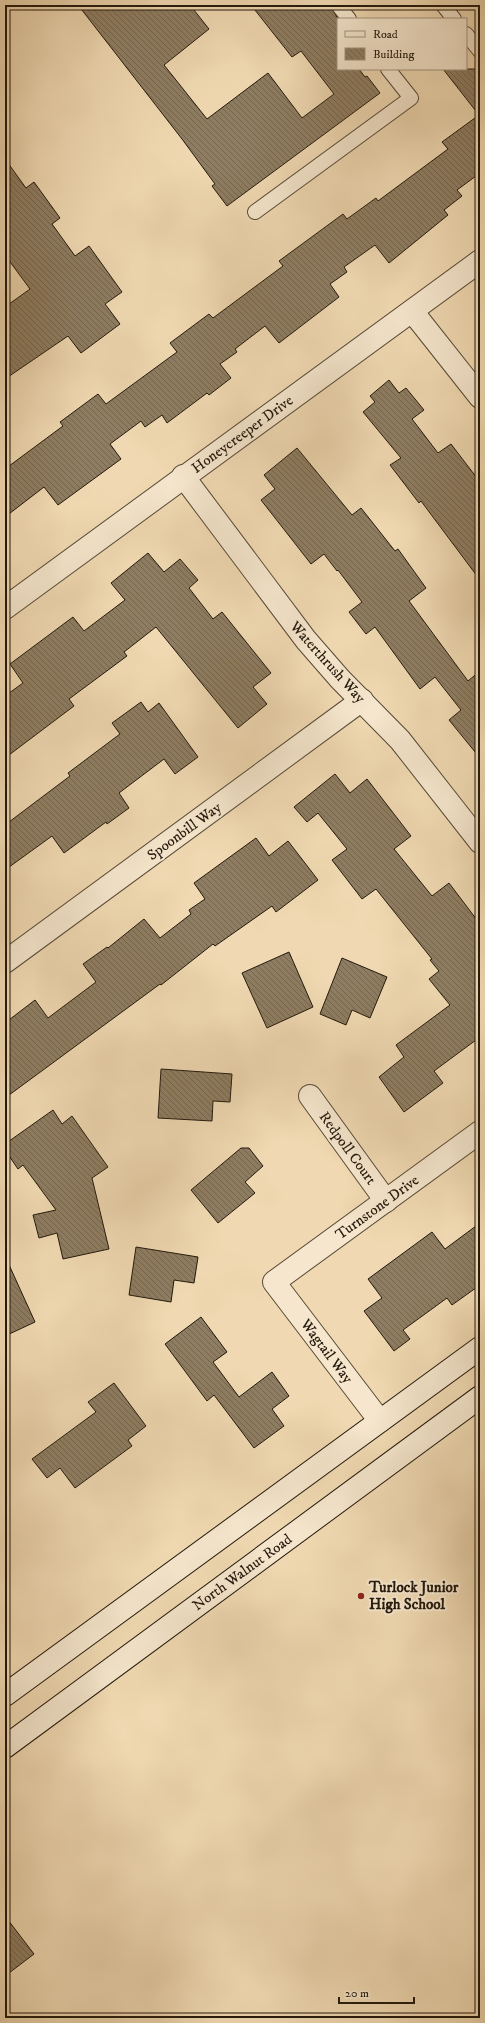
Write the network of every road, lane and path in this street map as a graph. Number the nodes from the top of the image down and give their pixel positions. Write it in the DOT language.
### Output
graph roads {
  1 [pos="338,5"];
  2 [pos="443,5"];
  3 [pos="348,18"];
  4 [pos="453,18"];
  5 [pos="467,35"];
  6 [pos="480,52"];
  7 [pos="389,70"];
  8 [pos="255,212"];
  9 [pos="480,261"];
  10 [pos="412,311"];
  11 [pos="480,397"];
  12 [pos="183,476"];
  13 [pos="5,608"];
  14 [pos="362,700"];
  15 [pos="480,842"];
  16 [pos="5,962"];
  17 [pos="310,1096"];
  18 [pos="480,1132"];
  19 [pos="386,1201"];
  20 [pos="274,1282"];
  21 [pos="480,1348"];
  22 [pos="480,1398"];
  23 [pos="380,1421"];
  24 [pos="5,1695"];
  25 [pos="5,1747"];
  1 -- 3 [label="lane"];
  2 -- 4 [label="lane"];
  5 -- 6 [label="lane"];
  7 -- 8 [label="lane"];
  9 -- 10 [label="street, Honeycreeper Drive"];
  10 -- 11 [label="street"];
  10 -- 12 [label="street, Honeycreeper Drive"];
  12 -- 13 [label="street, Honeycreeper Drive"];
  12 -- 14 [label="street, Waterthrush Way"];
  14 -- 15 [label="street, Waterthrush Way"];
  14 -- 16 [label="street, Spoonbill Way"];
  17 -- 19 [label="street, Redpoll Court"];
  18 -- 19 [label="street, Turnstone Drive"];
  19 -- 20 [label="street, Turnstone Drive"];
  20 -- 23 [label="street, Wagtail Way"];
  21 -- 23 [label="street"];
  22 -- 25 [label="street, North Walnut Road"];
  23 -- 24 [label="street"];
}
